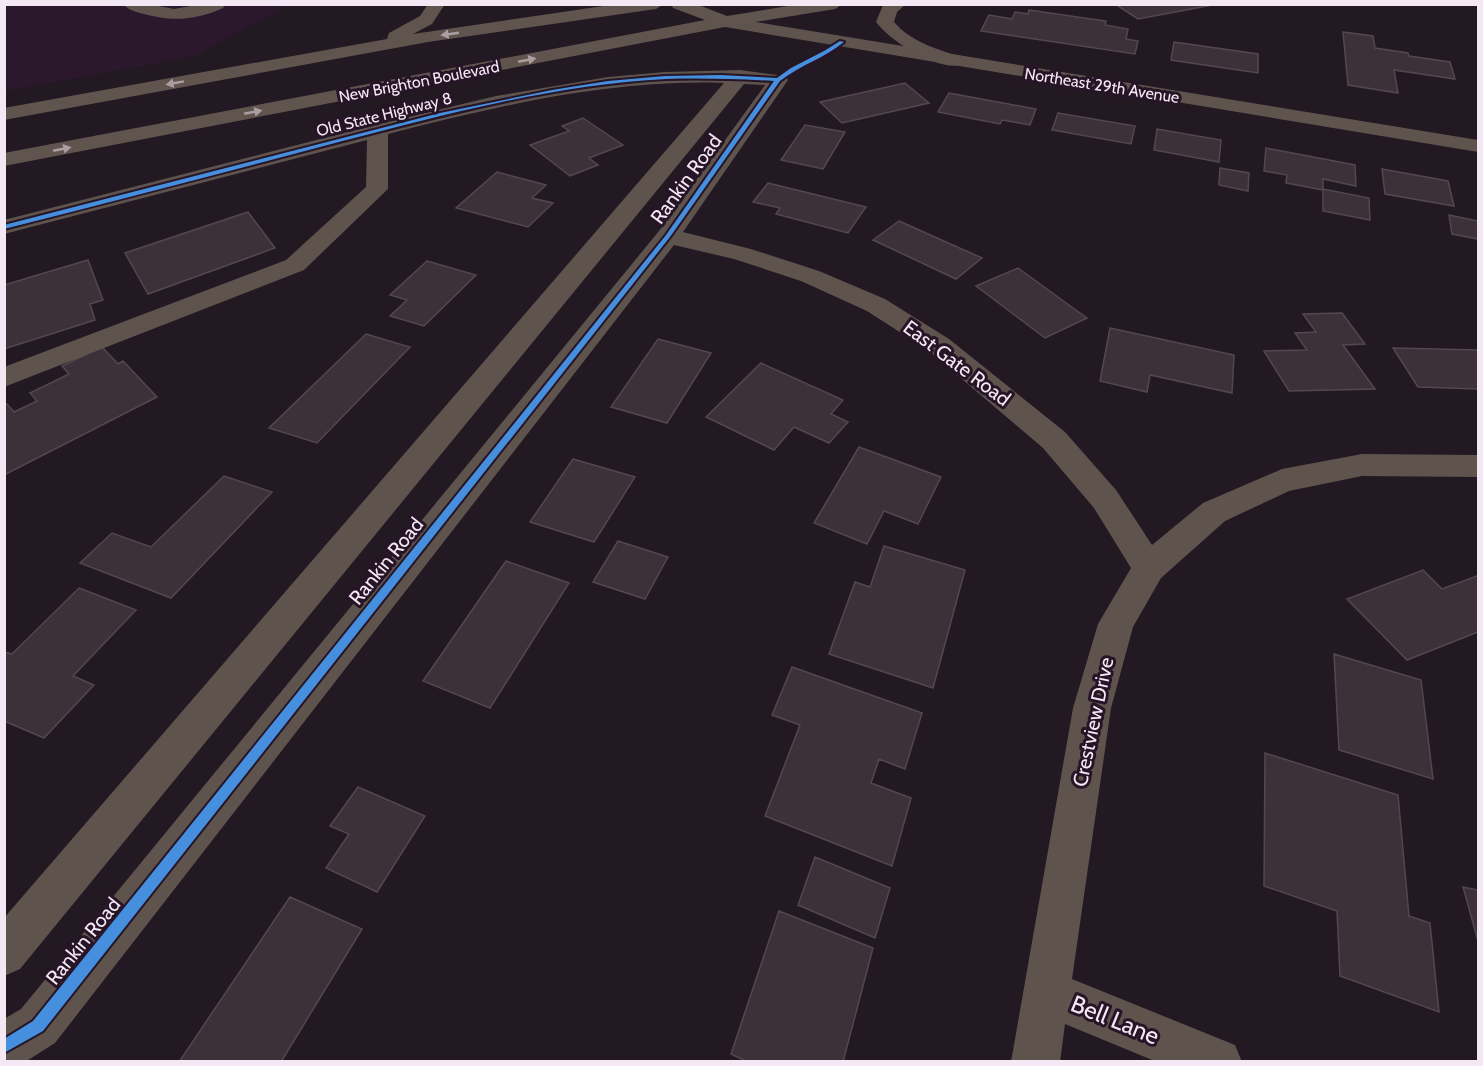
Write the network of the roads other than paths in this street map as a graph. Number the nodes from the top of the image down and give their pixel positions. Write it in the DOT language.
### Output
graph roads {
  1 [pos="131,4"];
  2 [pos="217,4"];
  3 [pos="437,4"];
  4 [pos="612,4"];
  5 [pos="656,4"];
  6 [pos="679,4"];
  7 [pos="835,4"];
  8 [pos="898,4"];
  9 [pos="633,8"];
  10 [pos="725,22"];
  11 [pos="348,51"];
  12 [pos="954,61"];
  13 [pos="741,76"];
  14 [pos="778,80"];
  15 [pos="4,114"];
  16 [pos="378,130"];
  17 [pos="1479,146"];
  18 [pos="4,160"];
  19 [pos="4,227"];
  20 [pos="668,236"];
  21 [pos="4,378"];
  22 [pos="1479,466"];
  23 [pos="1149,568"];
  24 [pos="4,953"];
  25 [pos="1045,992"];
  26 [pos="4,1047"];
  27 [pos="1035,1062"];
  28 [pos="1218,1062"];
  1 -- 2 [label="street"];
  3 -- 11 [label="main road"];
  4 -- 9 [label="main road"];
  5 -- 9 [label="main road, New Brighton Boulevard"];
  6 -- 10 [label="main road"];
  7 -- 10 [label="main road, New Brighton Boulevard"];
  8 -- 12 [label="main road"];
  9 -- 10 [label="main road"];
  9 -- 11 [label="main road, New Brighton Boulevard, one-way"];
  10 -- 12 [label="street, Northeast 29th Avenue"];
  18 -- 10 [label="main road, New Brighton Boulevard, one-way"];
  11 -- 15 [label="main road, New Brighton Boulevard, one-way"];
  12 -- 17 [label="street, Northeast 29th Avenue"];
  13 -- 14 [label="street, Old State Highway 8"];
  13 -- 16 [label="street, Old State Highway 8"];
  13 -- 24 [label="street, Rankin Road"];
  14 -- 20 [label="street, Rankin Road"];
  16 -- 19 [label="street, Old State Highway 8"];
  16 -- 21 [label="street"];
  20 -- 23 [label="street, East Gate Road"];
  20 -- 26 [label="street, Rankin Road"];
  22 -- 23 [label="street, Crestview Drive"];
  23 -- 25 [label="street, Crestview Drive"];
  25 -- 27 [label="street, Crestview Drive"];
  25 -- 28 [label="street, Bell Lane"];
}
